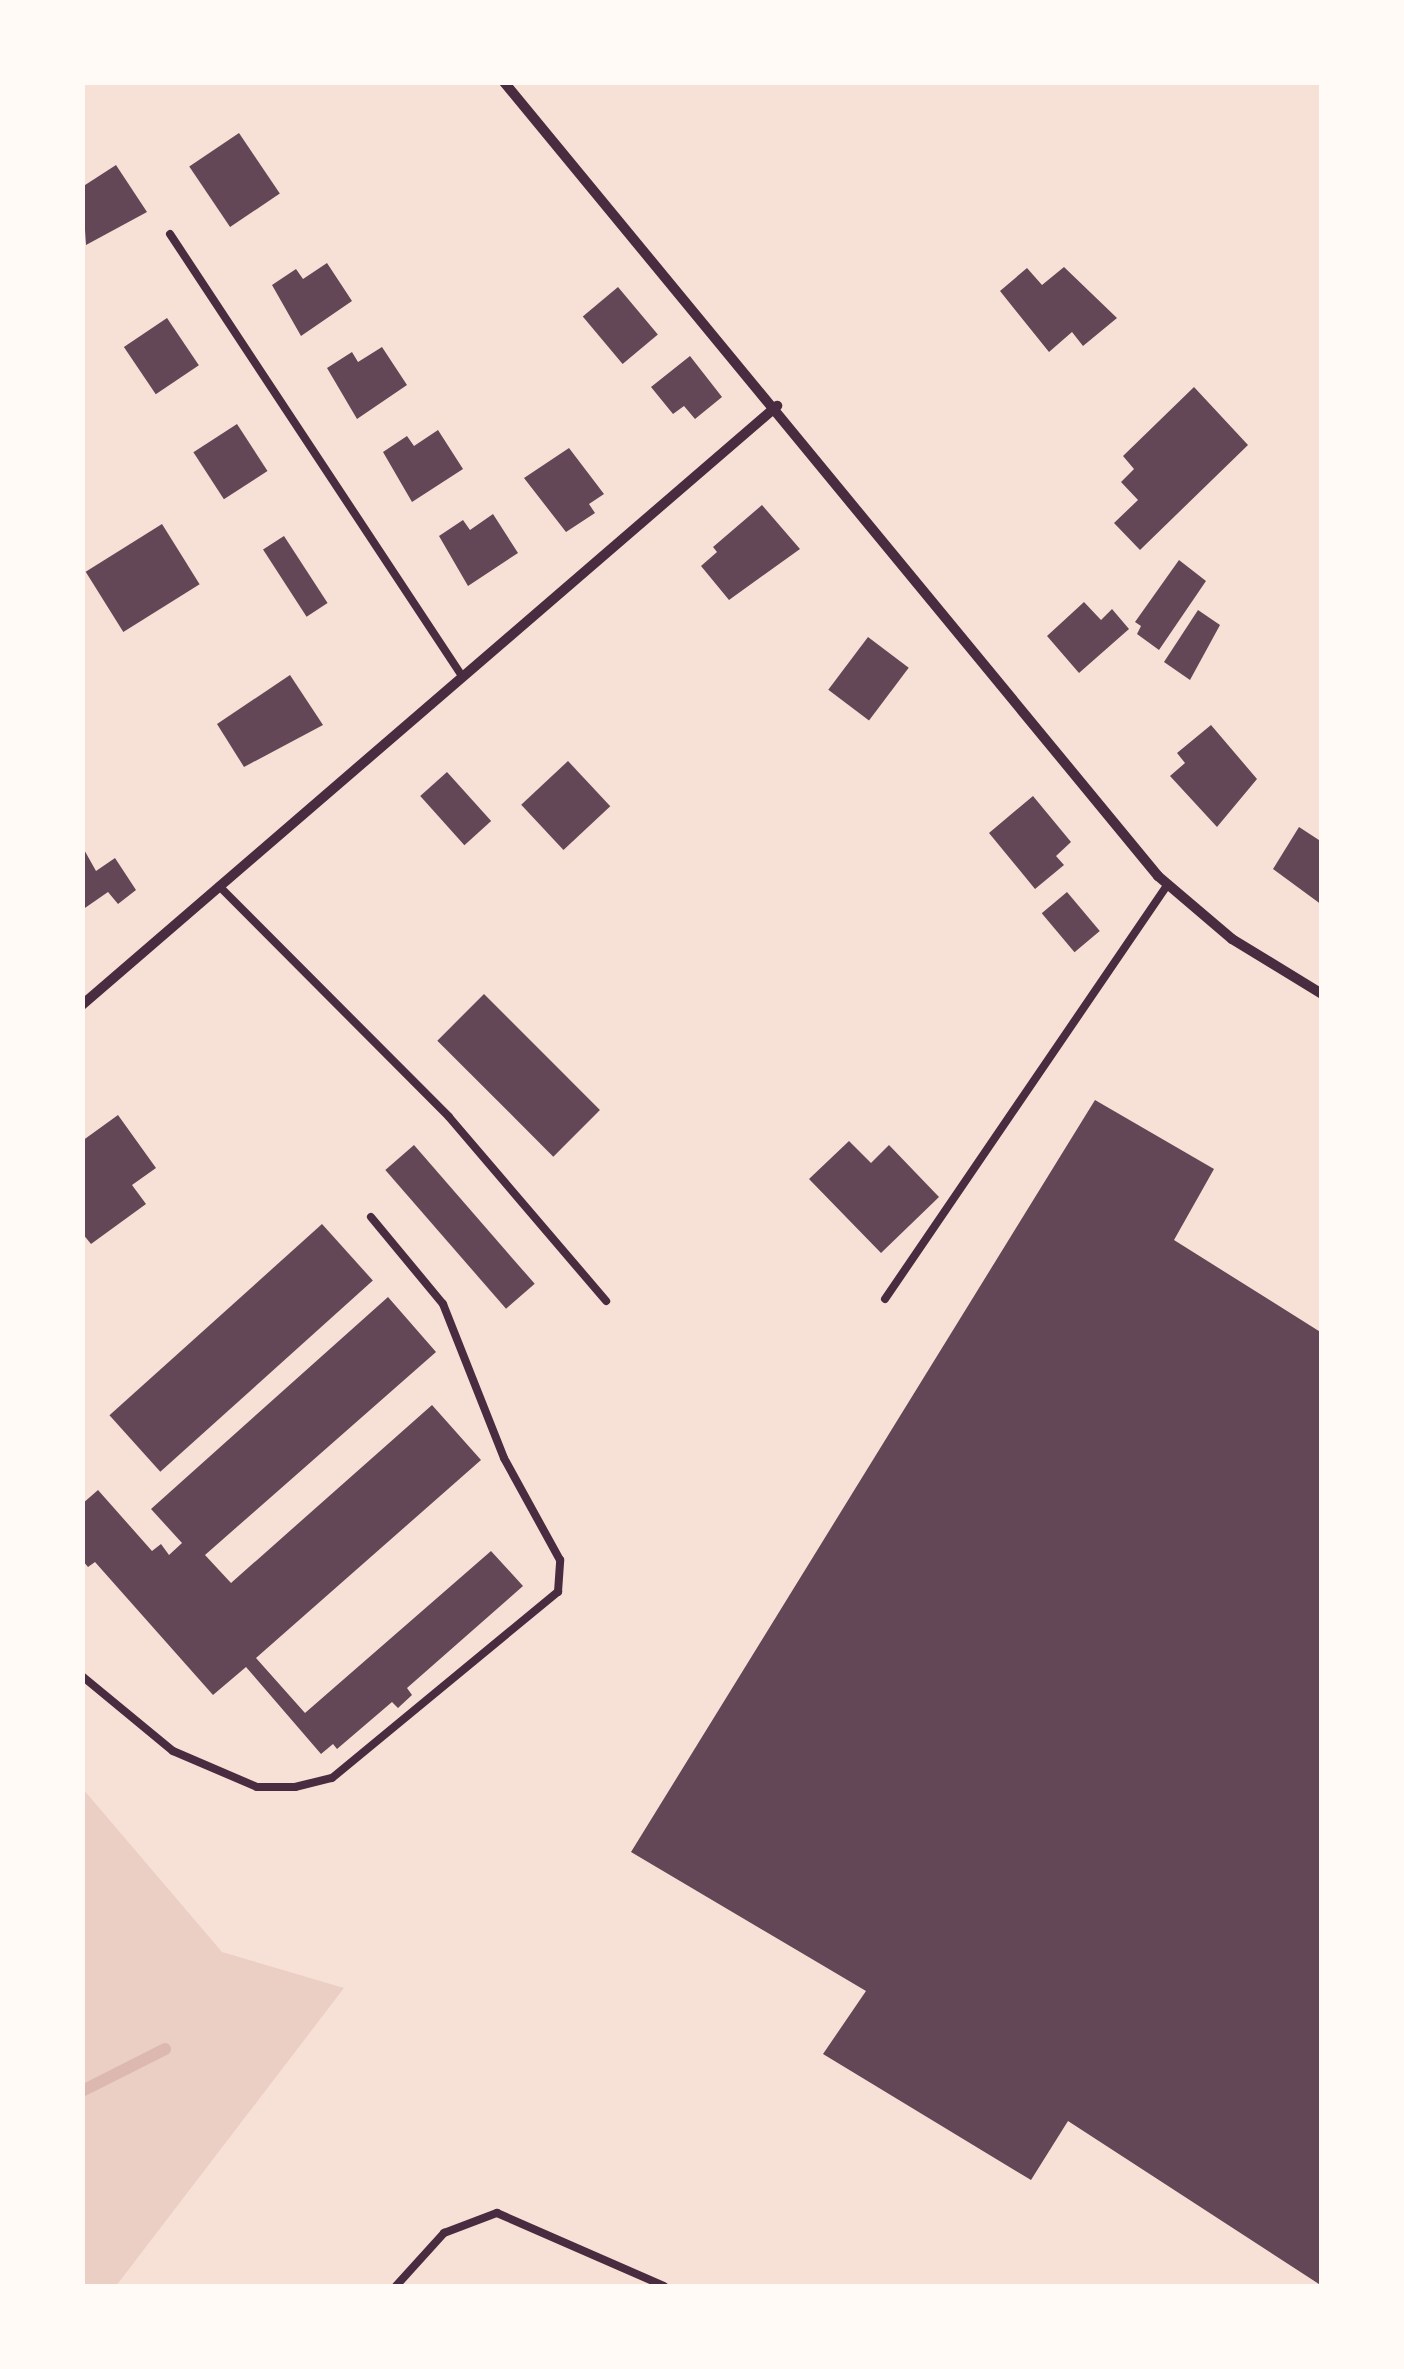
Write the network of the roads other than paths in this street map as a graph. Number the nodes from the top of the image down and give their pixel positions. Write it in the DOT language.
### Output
graph roads {
  1 [pos="504,82"];
  2 [pos="170,234"];
  3 [pos="777,406"];
  4 [pos="460,673"];
  5 [pos="1168,884"];
  6 [pos="219,886"];
  7 [pos="1322,994"];
  8 [pos="82,1005"];
  9 [pos="371,1217"];
  10 [pos="884,1299"];
  11 [pos="606,1301"];
  12 [pos="82,1676"];
  13 [pos="396,2286"];
  14 [pos="664,2286"];
  1 -- 3 [label="street"];
  2 -- 4 [label="lane"];
  3 -- 4 [label="street"];
  3 -- 5 [label="street"];
  4 -- 6 [label="street"];
  5 -- 7 [label="street"];
  5 -- 10 [label="lane"];
  6 -- 8 [label="street"];
  6 -- 11 [label="lane"];
  9 -- 12 [label="lane"];
  13 -- 14 [label="lane"];
}
